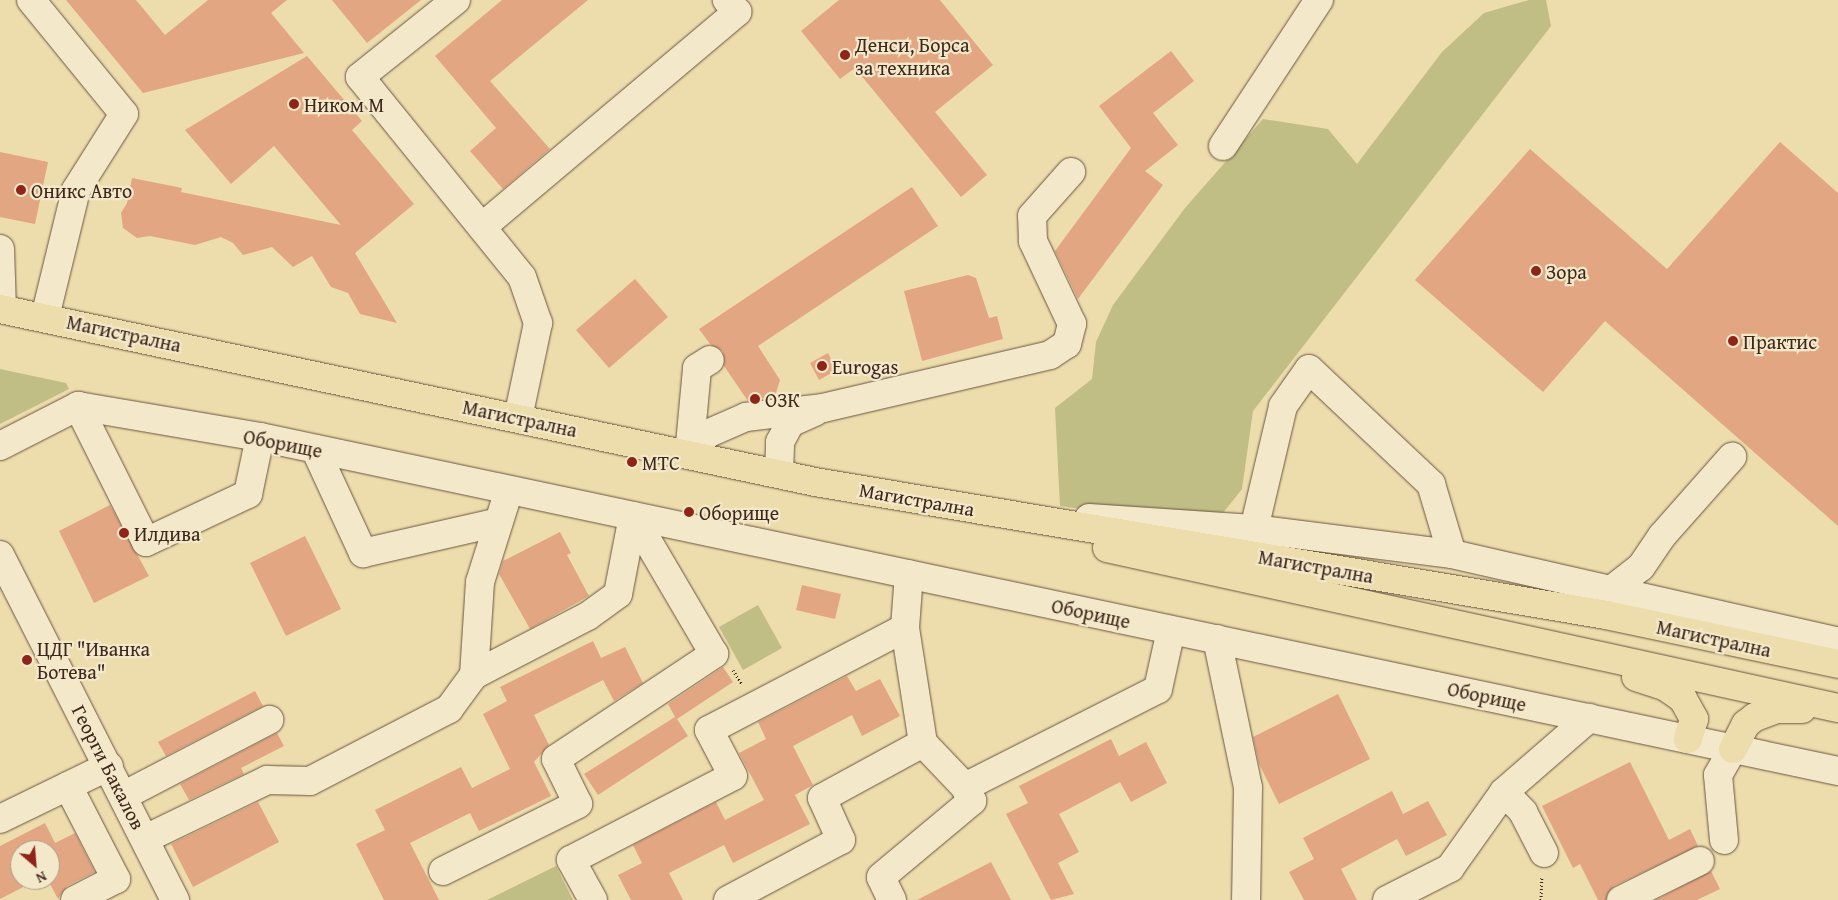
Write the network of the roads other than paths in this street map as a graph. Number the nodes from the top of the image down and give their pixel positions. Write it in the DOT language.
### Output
graph roads {
  1 [pos="31,0"];
  2 [pos="456,0"];
  3 [pos="727,0"];
  4 [pos="1319,0"];
  5 [pos="1223,146"];
  6 [pos="1071,172"];
  7 [pos="482,226"];
  8 [pos="0,249"];
  9 [pos="1,309"];
  10 [pos="45,317"];
  11 [pos="710,360"];
  12 [pos="78,406"];
  13 [pos="823,408"];
  14 [pos="518,418"];
  15 [pos="260,437"];
  16 [pos="0,446"];
  17 [pos="314,449"];
  18 [pos="688,454"];
  19 [pos="1732,457"];
  20 [pos="779,474"];
  21 [pos="815,482"];
  22 [pos="509,490"];
  23 [pos="992,511"];
  24 [pos="633,516"];
  25 [pos="499,522"];
  26 [pos="1254,529"];
  27 [pos="1452,554"];
  28 [pos="0,555"];
  29 [pos="1641,567"];
  30 [pos="909,574"];
  31 [pos="1610,591"];
  32 [pos="1657,602"];
  33 [pos="905,628"];
  34 [pos="1171,630"];
  35 [pos="1512,634"];
  36 [pos="1217,639"];
  37 [pos="1838,642"];
  38 [pos="1838,664"];
  39 [pos="474,675"];
  40 [pos="1838,710"];
  41 [pos="1589,718"];
  42 [pos="269,720"];
  43 [pos="1688,739"];
  44 [pos="923,743"];
  45 [pos="1733,749"];
  46 [pos="108,766"];
  47 [pos="1838,771"];
  48 [pos="68,786"];
  49 [pos="965,787"];
  50 [pos="1504,792"];
  51 [pos="124,796"];
  52 [pos="0,819"];
  53 [pos="145,839"];
  54 [pos="1724,840"];
  55 [pos="1544,853"];
  56 [pos="1700,861"];
  57 [pos="443,870"];
  58 [pos="75,900"];
  59 [pos="175,900"];
  60 [pos="593,900"];
  61 [pos="728,900"];
  62 [pos="892,900"];
  63 [pos="1246,900"];
  64 [pos="1387,900"];
  65 [pos="1621,900"];
  1 -- 10 [label="street"];
  2 -- 7 [label="street"];
  3 -- 7 [label="street"];
  4 -- 5 [label="street"];
  6 -- 13 [label="street"];
  7 -- 14 [label="street"];
  8 -- 9 [label="street"];
  9 -- 10 [label="main road, Магистрална"];
  10 -- 14 [label="main road, Магистрална"];
  11 -- 18 [label="street"];
  12 -- 15 [label="street, Оборище"];
  12 -- 15 [label="street"];
  12 -- 16 [label="street"];
  13 -- 18 [label="street"];
  13 -- 20 [label="street"];
  14 -- 18 [label="main road, Магистрална"];
  15 -- 17 [label="street, Оборище"];
  17 -- 22 [label="street, Оборище"];
  17 -- 25 [label="street"];
  18 -- 20 [label="main road, Магистрална"];
  19 -- 29 [label="street"];
  20 -- 21 [label="main road, Магистрална"];
  21 -- 23 [label="main road, Магистрална"];
  21 -- 35 [label="main road"];
  22 -- 24 [label="street, Оборище"];
  22 -- 25 [label="street"];
  23 -- 26 [label="street"];
  23 -- 38 [label="main road, Магистрална"];
  24 -- 30 [label="street, Оборище"];
  24 -- 39 [label="street"];
  24 -- 57 [label="street"];
  25 -- 39 [label="street"];
  26 -- 27 [label="street"];
  26 -- 27 [label="street"];
  27 -- 31 [label="street"];
  28 -- 46 [label="street, Георги Бакалов"];
  29 -- 31 [label="street"];
  29 -- 32 [label="street"];
  30 -- 33 [label="street"];
  30 -- 34 [label="street, Оборище"];
  31 -- 32 [label="street"];
  32 -- 37 [label="street"];
  33 -- 44 [label="street"];
  33 -- 60 [label="street"];
  34 -- 36 [label="street, Оборище"];
  34 -- 49 [label="street"];
  35 -- 40 [label="main road"];
  35 -- 43 [label="main road"];
  36 -- 41 [label="street, Оборище"];
  36 -- 63 [label="street"];
  39 -- 53 [label="street"];
  40 -- 45 [label="main road"];
  41 -- 43 [label="street, Оборище"];
  41 -- 50 [label="street"];
  42 -- 51 [label="street"];
  43 -- 45 [label="street, Оборище"];
  44 -- 49 [label="street"];
  44 -- 61 [label="street"];
  45 -- 47 [label="street, Оборище"];
  45 -- 54 [label="street"];
  46 -- 48 [label="street"];
  46 -- 51 [label="street, Георги Бакалов"];
  48 -- 52 [label="street"];
  48 -- 58 [label="street"];
  49 -- 62 [label="street"];
  50 -- 55 [label="street"];
  50 -- 64 [label="street"];
  51 -- 53 [label="street, Георги Бакалов"];
  53 -- 59 [label="street, Георги Бакалов"];
  56 -- 65 [label="street"];
}
